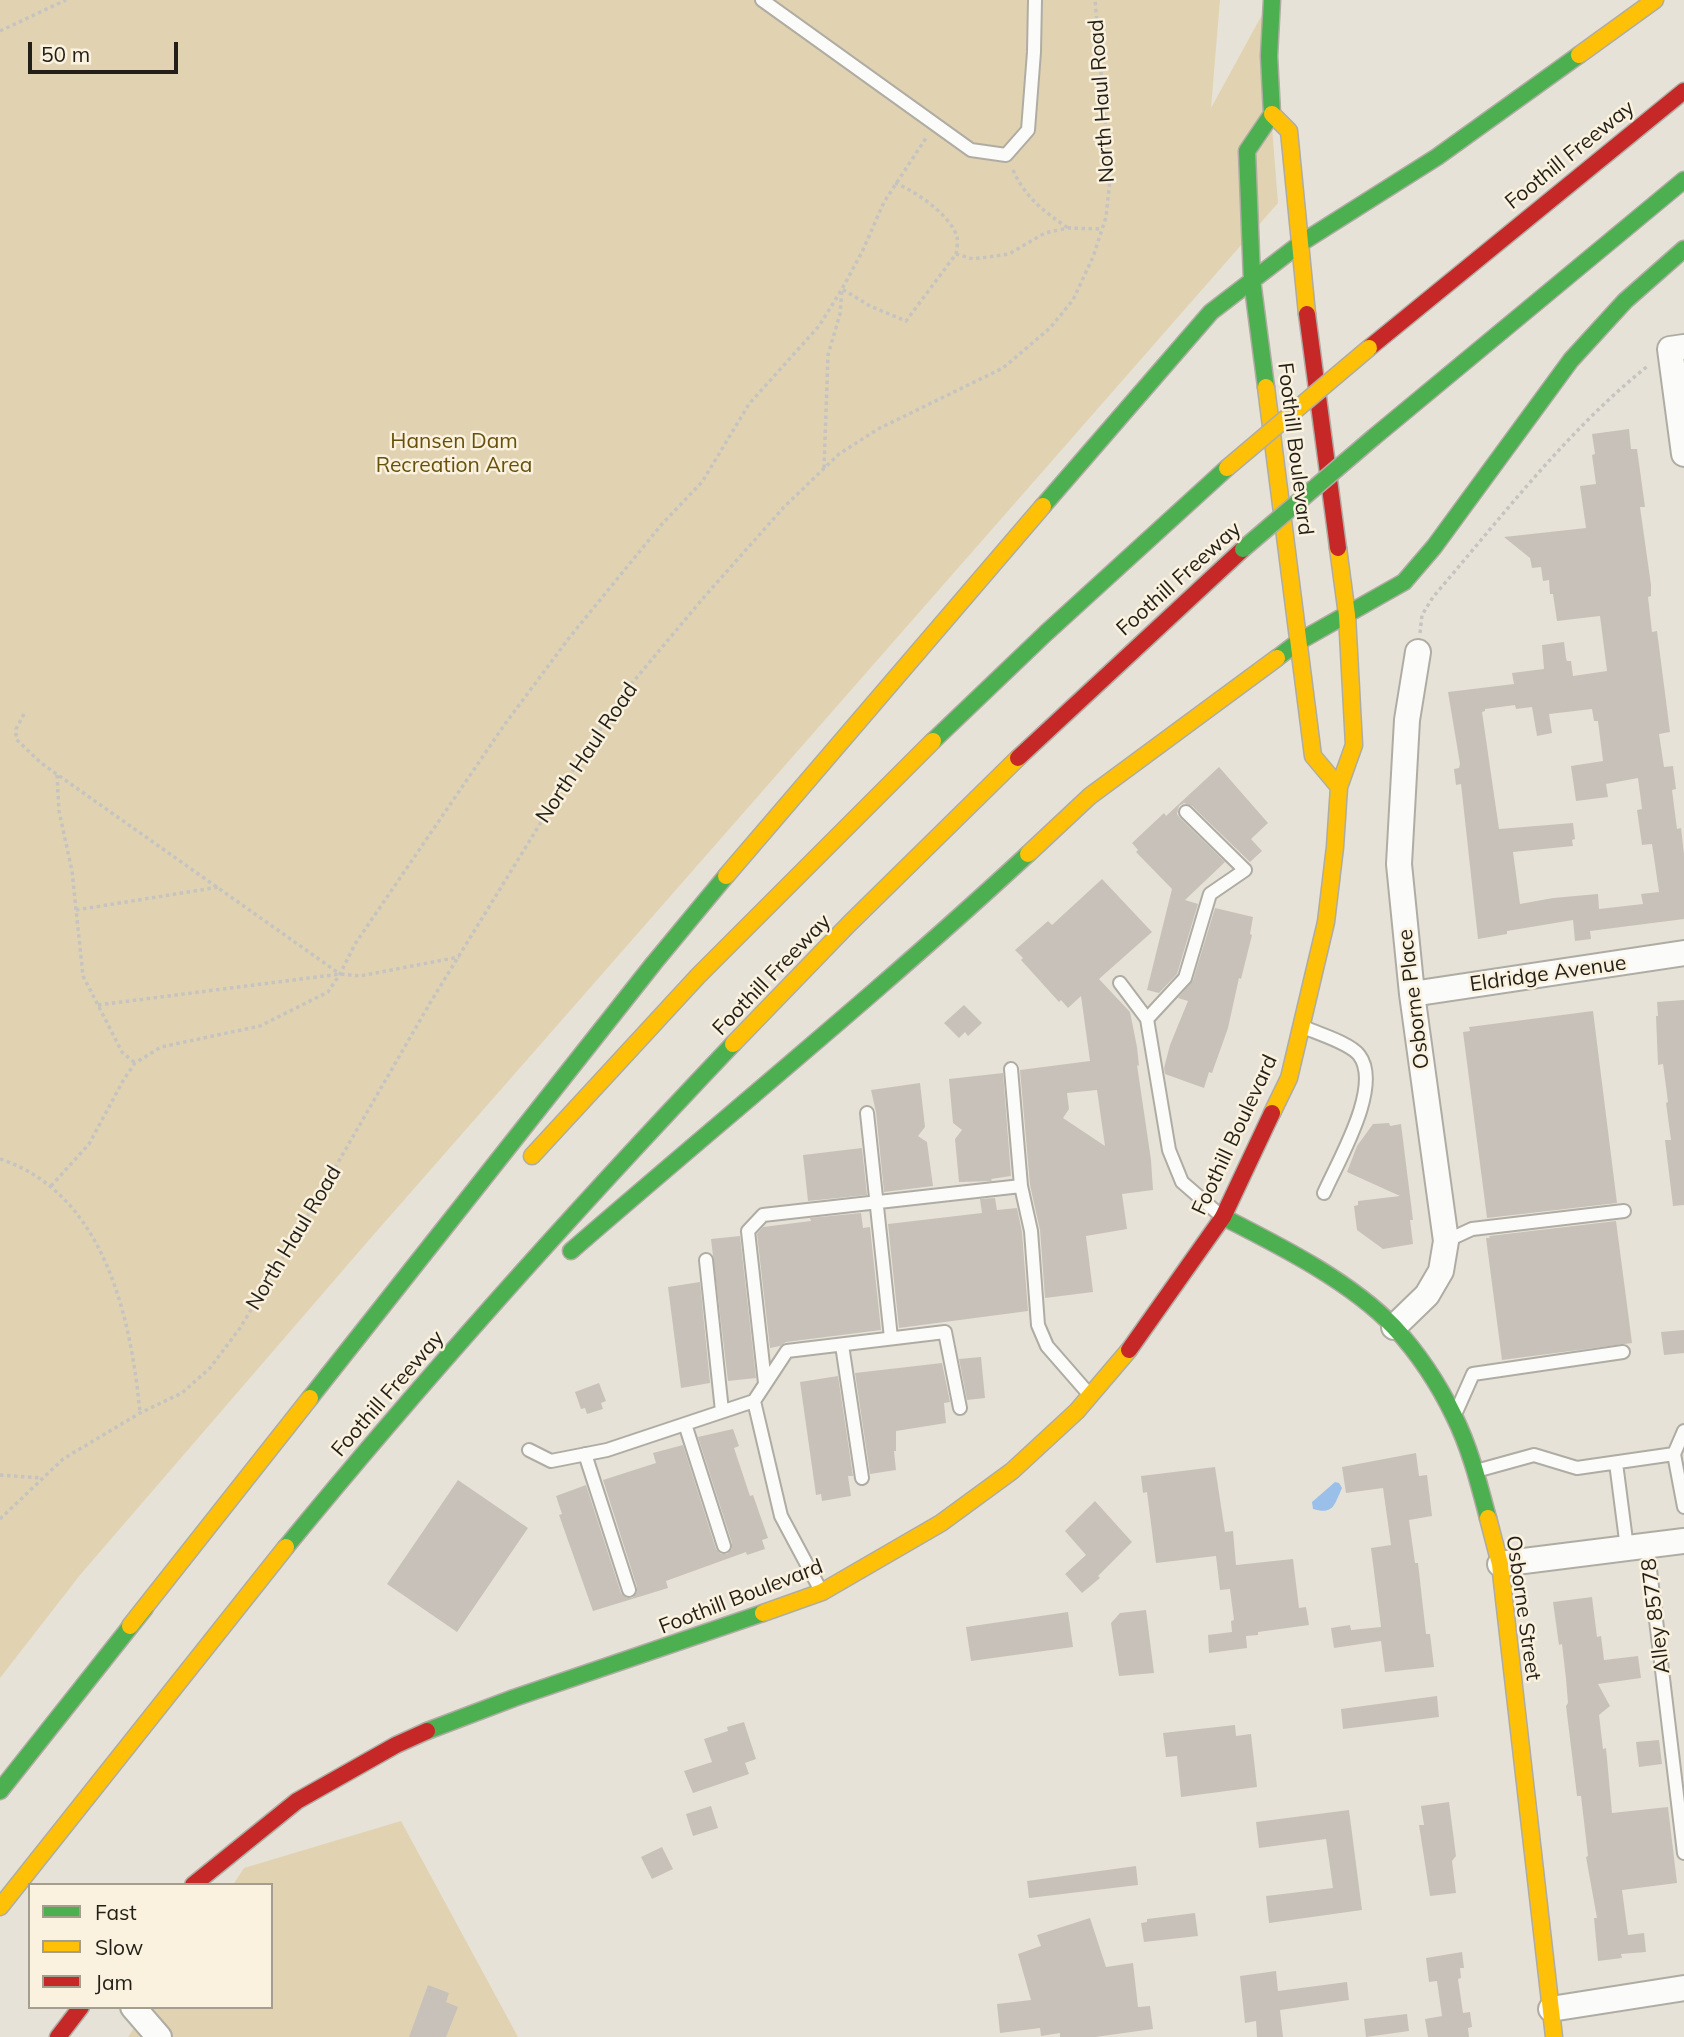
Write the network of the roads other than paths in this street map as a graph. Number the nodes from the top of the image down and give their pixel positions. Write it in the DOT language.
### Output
graph roads {
  1 [pos="762,0"];
  2 [pos="1035,0"];
  3 [pos="1272,0"];
  4 [pos="1655,0"];
  5 [pos="1684,91"];
  6 [pos="1272,114"];
  7 [pos="1684,180"];
  8 [pos="1300,243"];
  9 [pos="1684,249"];
  10 [pos="1252,280"];
  11 [pos="1677,348"];
  12 [pos="1684,454"];
  13 [pos="1347,615"];
  14 [pos="1298,642"];
  15 [pos="1418,652"];
  16 [pos="1339,787"];
  17 [pos="1186,812"];
  18 [pos="1684,953"];
  19 [pos="1120,983"];
  20 [pos="1412,994"];
  21 [pos="1147,1020"];
  22 [pos="1302,1027"];
  23 [pos="1011,1069"];
  24 [pos="867,1113"];
  25 [pos="520,1169"];
  26 [pos="1021,1186"];
  27 [pos="1324,1193"];
  28 [pos="878,1202"];
  29 [pos="1624,1211"];
  30 [pos="1223,1217"];
  31 [pos="1446,1241"];
  32 [pos="451,1246"];
  33 [pos="706,1261"];
  34 [pos="1394,1327"];
  35 [pos="471,1331"];
  36 [pos="891,1338"];
  37 [pos="842,1345"];
  38 [pos="1623,1352"];
  39 [pos="765,1383"];
  40 [pos="1090,1396"];
  41 [pos="754,1401"];
  42 [pos="960,1408"];
  43 [pos="722,1412"];
  44 [pos="1455,1417"];
  45 [pos="685,1424"];
  46 [pos="1684,1431"];
  47 [pos="529,1450"];
  48 [pos="585,1454"];
  49 [pos="1674,1454"];
  50 [pos="1616,1463"];
  51 [pos="1475,1471"];
  52 [pos="862,1478"];
  53 [pos="1684,1507"];
  54 [pos="1684,1541"];
  55 [pos="724,1546"];
  56 [pos="1637,1547"];
  57 [pos="1500,1564"];
  58 [pos="629,1590"];
  59 [pos="822,1592"];
  60 [pos="130,1626"];
  61 [pos="0,1791"];
  62 [pos="1684,1853"];
  63 [pos="195,1883"];
  64 [pos="0,1907"];
  65 [pos="1684,1988"];
  66 [pos="1551,2008"];
  67 [pos="79,2009"];
  68 [pos="135,2009"];
  69 [pos="58,2037"];
  70 [pos="159,2037"];
  71 [pos="1554,2037"];
  1 -- 2 [label="lane"];
  3 -- 6 [label="main road, Foothill Boulevard"];
  4 -- 8 [label="main road"];
  5 -- 25 [label="main road, Foothill Freeway, bridge"];
  6 -- 8 [label="main road, Foothill Boulevard"];
  6 -- 10 [label="main road, Foothill Boulevard"];
  7 -- 35 [label="main road, Foothill Freeway, bridge"];
  8 -- 10 [label="main road"];
  8 -- 13 [label="main road, Foothill Boulevard"];
  9 -- 13 [label="main road"];
  10 -- 14 [label="main road, Foothill Boulevard"];
  10 -- 60 [label="main road"];
  11 -- 12 [label="street"];
  13 -- 14 [label="main road"];
  13 -- 16 [label="main road, Foothill Boulevard"];
  14 -- 16 [label="main road, Foothill Boulevard"];
  14 -- 35 [label="main road"];
  15 -- 20 [label="street, Osborne Place"];
  16 -- 22 [label="main road, Foothill Boulevard"];
  17 -- 21 [label="lane"];
  18 -- 20 [label="street, Eldridge Avenue"];
  19 -- 21 [label="lane"];
  20 -- 31 [label="street, Osborne Place"];
  21 -- 30 [label="lane"];
  22 -- 27 [label="lane"];
  22 -- 30 [label="main road, Foothill Boulevard"];
  23 -- 26 [label="lane"];
  24 -- 28 [label="lane"];
  26 -- 28 [label="lane"];
  26 -- 40 [label="lane"];
  28 -- 36 [label="lane"];
  28 -- 39 [label="lane"];
  29 -- 31 [label="lane"];
  30 -- 34 [label="main road, Osborne Street"];
  30 -- 40 [label="main road, Foothill Boulevard"];
  31 -- 34 [label="street, Osborne Place"];
  32 -- 60 [label="main road"];
  33 -- 43 [label="lane"];
  34 -- 44 [label="main road, Osborne Street"];
  35 -- 64 [label="main road, Foothill Freeway"];
  36 -- 37 [label="lane"];
  36 -- 42 [label="lane"];
  37 -- 39 [label="lane"];
  37 -- 52 [label="lane"];
  38 -- 44 [label="lane"];
  39 -- 41 [label="lane"];
  40 -- 59 [label="main road, Foothill Boulevard"];
  41 -- 43 [label="lane"];
  41 -- 59 [label="lane"];
  43 -- 45 [label="lane"];
  44 -- 51 [label="main road, Osborne Street"];
  45 -- 48 [label="lane"];
  45 -- 55 [label="lane"];
  46 -- 49 [label="lane"];
  47 -- 48 [label="lane"];
  48 -- 58 [label="lane"];
  49 -- 50 [label="lane"];
  49 -- 53 [label="lane"];
  50 -- 51 [label="lane"];
  50 -- 56 [label="lane, Alley 85778"];
  51 -- 57 [label="main road, Osborne Street"];
  54 -- 56 [label="street"];
  56 -- 57 [label="street"];
  56 -- 62 [label="lane, Alley 85778"];
  57 -- 66 [label="main road, Osborne Street"];
  59 -- 63 [label="main road, Foothill Boulevard"];
  60 -- 61 [label="main road"];
  65 -- 66 [label="street"];
  66 -- 71 [label="main road, Osborne Street"];
  67 -- 69 [label="main road"];
  68 -- 70 [label="street"];
}
